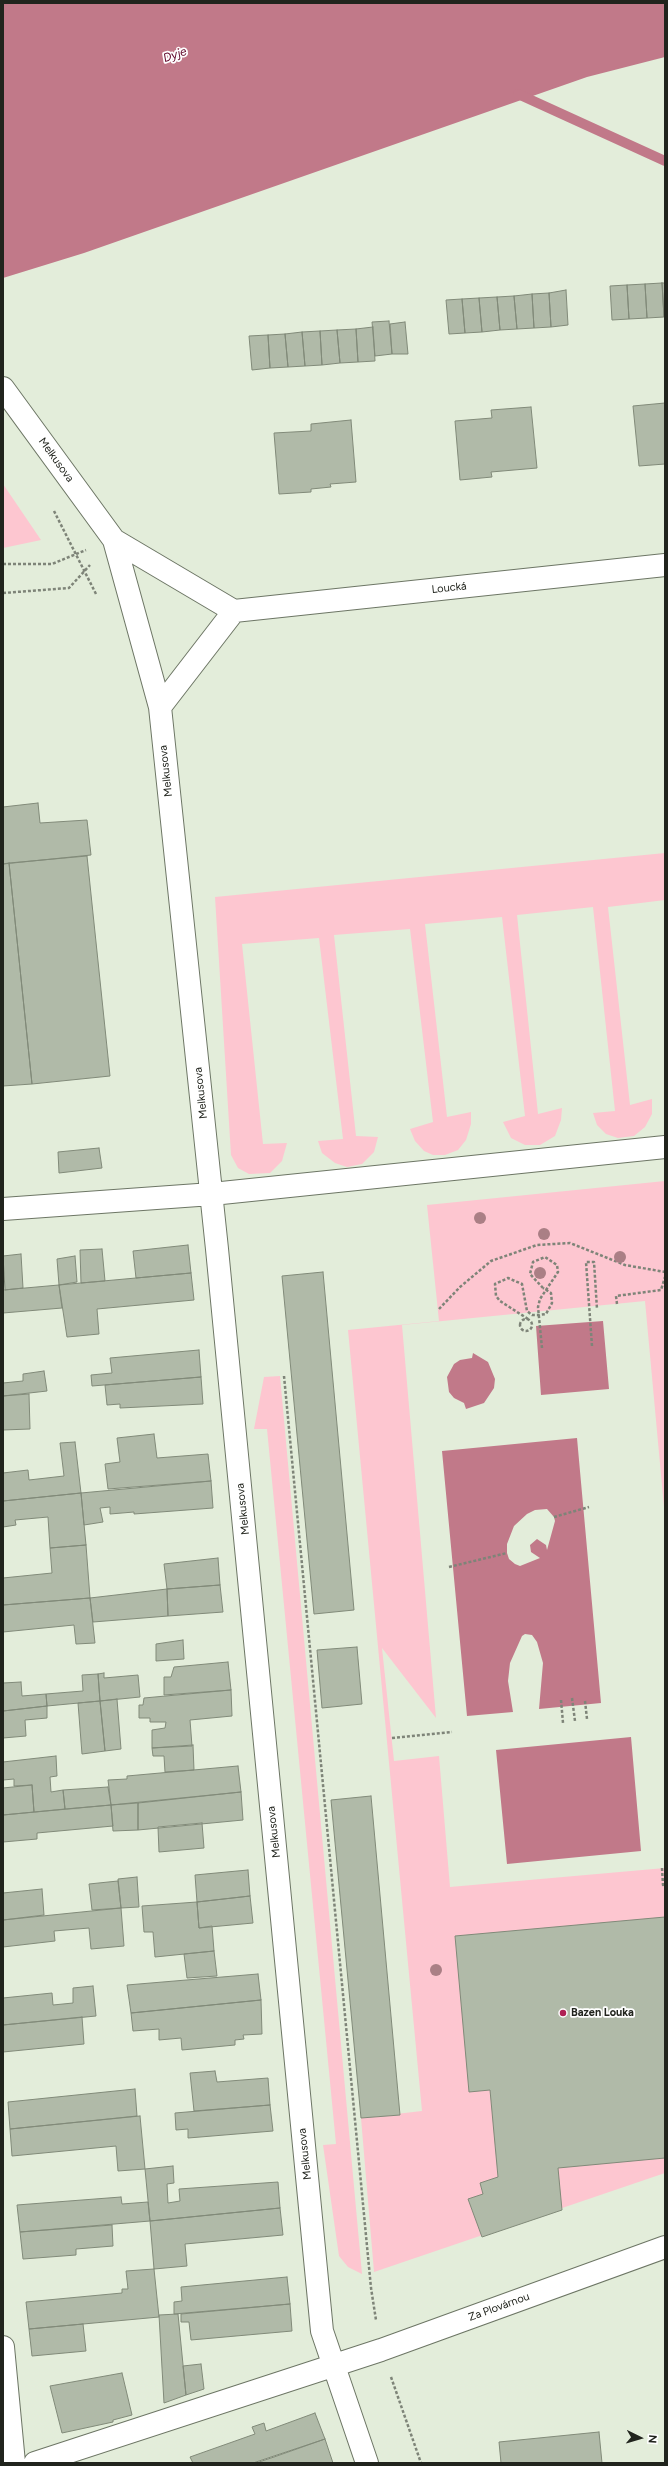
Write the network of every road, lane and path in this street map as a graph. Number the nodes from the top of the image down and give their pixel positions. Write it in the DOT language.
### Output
graph roads {
  1 [pos="3,388"];
  2 [pos="52,507"];
  3 [pos="114,540"];
  4 [pos="76,554"];
  5 [pos="3,564"];
  6 [pos="665,565"];
  7 [pos="85,570"];
  8 [pos="3,593"];
  9 [pos="97,596"];
  10 [pos="234,611"];
  11 [pos="160,707"];
  12 [pos="665,1147"];
  13 [pos="212,1194"];
  14 [pos="3,1209"];
  15 [pos="665,1272"];
  16 [pos="665,1277"];
  17 [pos="617,1304"];
  18 [pos="439,1309"];
  19 [pos="597,1309"];
  20 [pos="528,1319"];
  21 [pos="592,1346"];
  22 [pos="542,1348"];
  23 [pos="284,1376"];
  24 [pos="590,1508"];
  25 [pos="554,1517"];
  26 [pos="507,1552"];
  27 [pos="449,1568"];
  28 [pos="572,1698"];
  29 [pos="561,1700"];
  30 [pos="585,1701"];
  31 [pos="587,1719"];
  32 [pos="575,1721"];
  33 [pos="563,1723"];
  34 [pos="452,1732"];
  35 [pos="392,1738"];
  36 [pos="662,1868"];
  37 [pos="665,1884"];
  38 [pos="665,2247"];
  39 [pos="3,2347"];
  40 [pos="381,2350"];
  41 [pos="332,2366"];
  42 [pos="14,2463"];
  43 [pos="36,2463"];
  44 [pos="367,2463"];
  45 [pos="421,2463"];
  1 -- 3 [label="street, Melkusova"];
  2 -- 4 [label="path"];
  3 -- 4 [label="path"];
  3 -- 7 [label="path"];
  3 -- 10 [label="street"];
  3 -- 11 [label="street, Melkusova"];
  4 -- 5 [label="path"];
  4 -- 7 [label="path"];
  6 -- 10 [label="street, Loucká"];
  7 -- 8 [label="path"];
  7 -- 9 [label="path"];
  10 -- 11 [label="street"];
  11 -- 13 [label="street, Melkusova"];
  12 -- 13 [label="street"];
  13 -- 14 [label="street"];
  13 -- 41 [label="street, Melkusova"];
  15 -- 18 [label="path"];
  16 -- 17 [label="path"];
  19 -- 21 [label="path"];
  20 -- 20 [label="path"];
  20 -- 22 [label="path, bridge"];
  23 -- 40 [label="path"];
  24 -- 25 [label="path"];
  26 -- 27 [label="path"];
  28 -- 32 [label="path"];
  29 -- 33 [label="path"];
  30 -- 31 [label="path"];
  34 -- 35 [label="path"];
  36 -- 37 [label="path"];
  38 -- 40 [label="street, Za Plovárnou"];
  39 -- 42 [label="street"];
  40 -- 41 [label="street, Za Plovárnou"];
  40 -- 45 [label="path"];
  41 -- 43 [label="street, Za Plovárnou"];
  41 -- 44 [label="street, Melkusova"];
}
